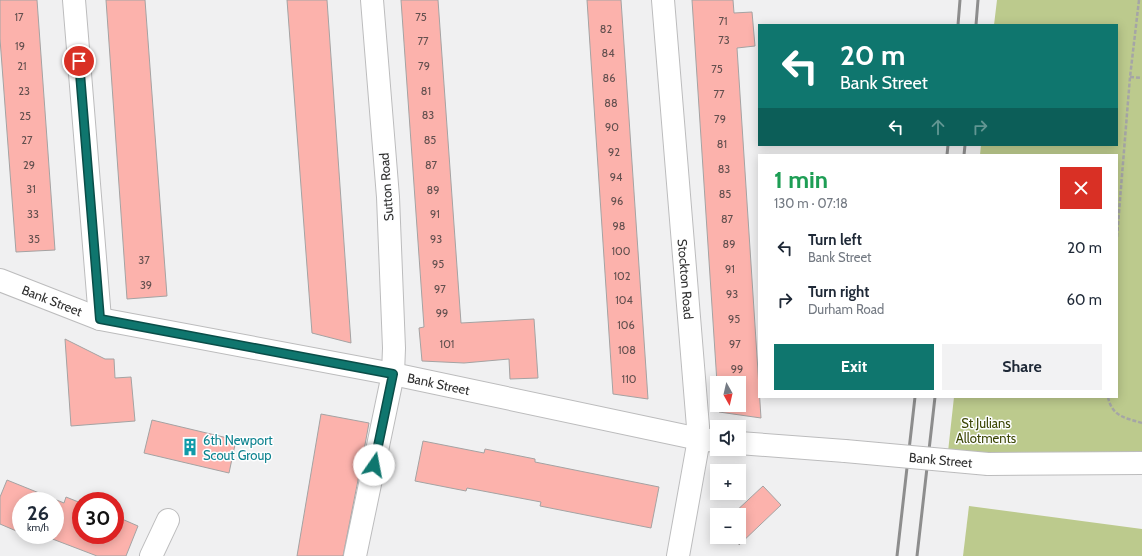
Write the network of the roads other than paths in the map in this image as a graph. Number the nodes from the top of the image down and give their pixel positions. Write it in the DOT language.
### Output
graph roads {
  1 [pos="74,0"];
  2 [pos="372,0"];
  3 [pos="663,0"];
  4 [pos="0,280"];
  5 [pos="100,319"];
  6 [pos="393,374"];
  7 [pos="708,440"];
  8 [pos="746,444"];
  9 [pos="1142,463"];
  10 [pos="168,520"];
  11 [pos="151,556"];
  12 [pos="355,556"];
  13 [pos="678,556"];
  1 -- 5 [label="street"];
  2 -- 6 [label="street, Sutton Road"];
  3 -- 7 [label="street, Stockton Road"];
  4 -- 5 [label="street, Bank Street"];
  5 -- 6 [label="street, Bank Street"];
  6 -- 7 [label="street, Bank Street"];
  6 -- 12 [label="street, Sutton Road"];
  7 -- 13 [label="street, Stockton Road"];
  8 -- 9 [label="street, Bank Street, bridge"];
  10 -- 11 [label="street"];
}
